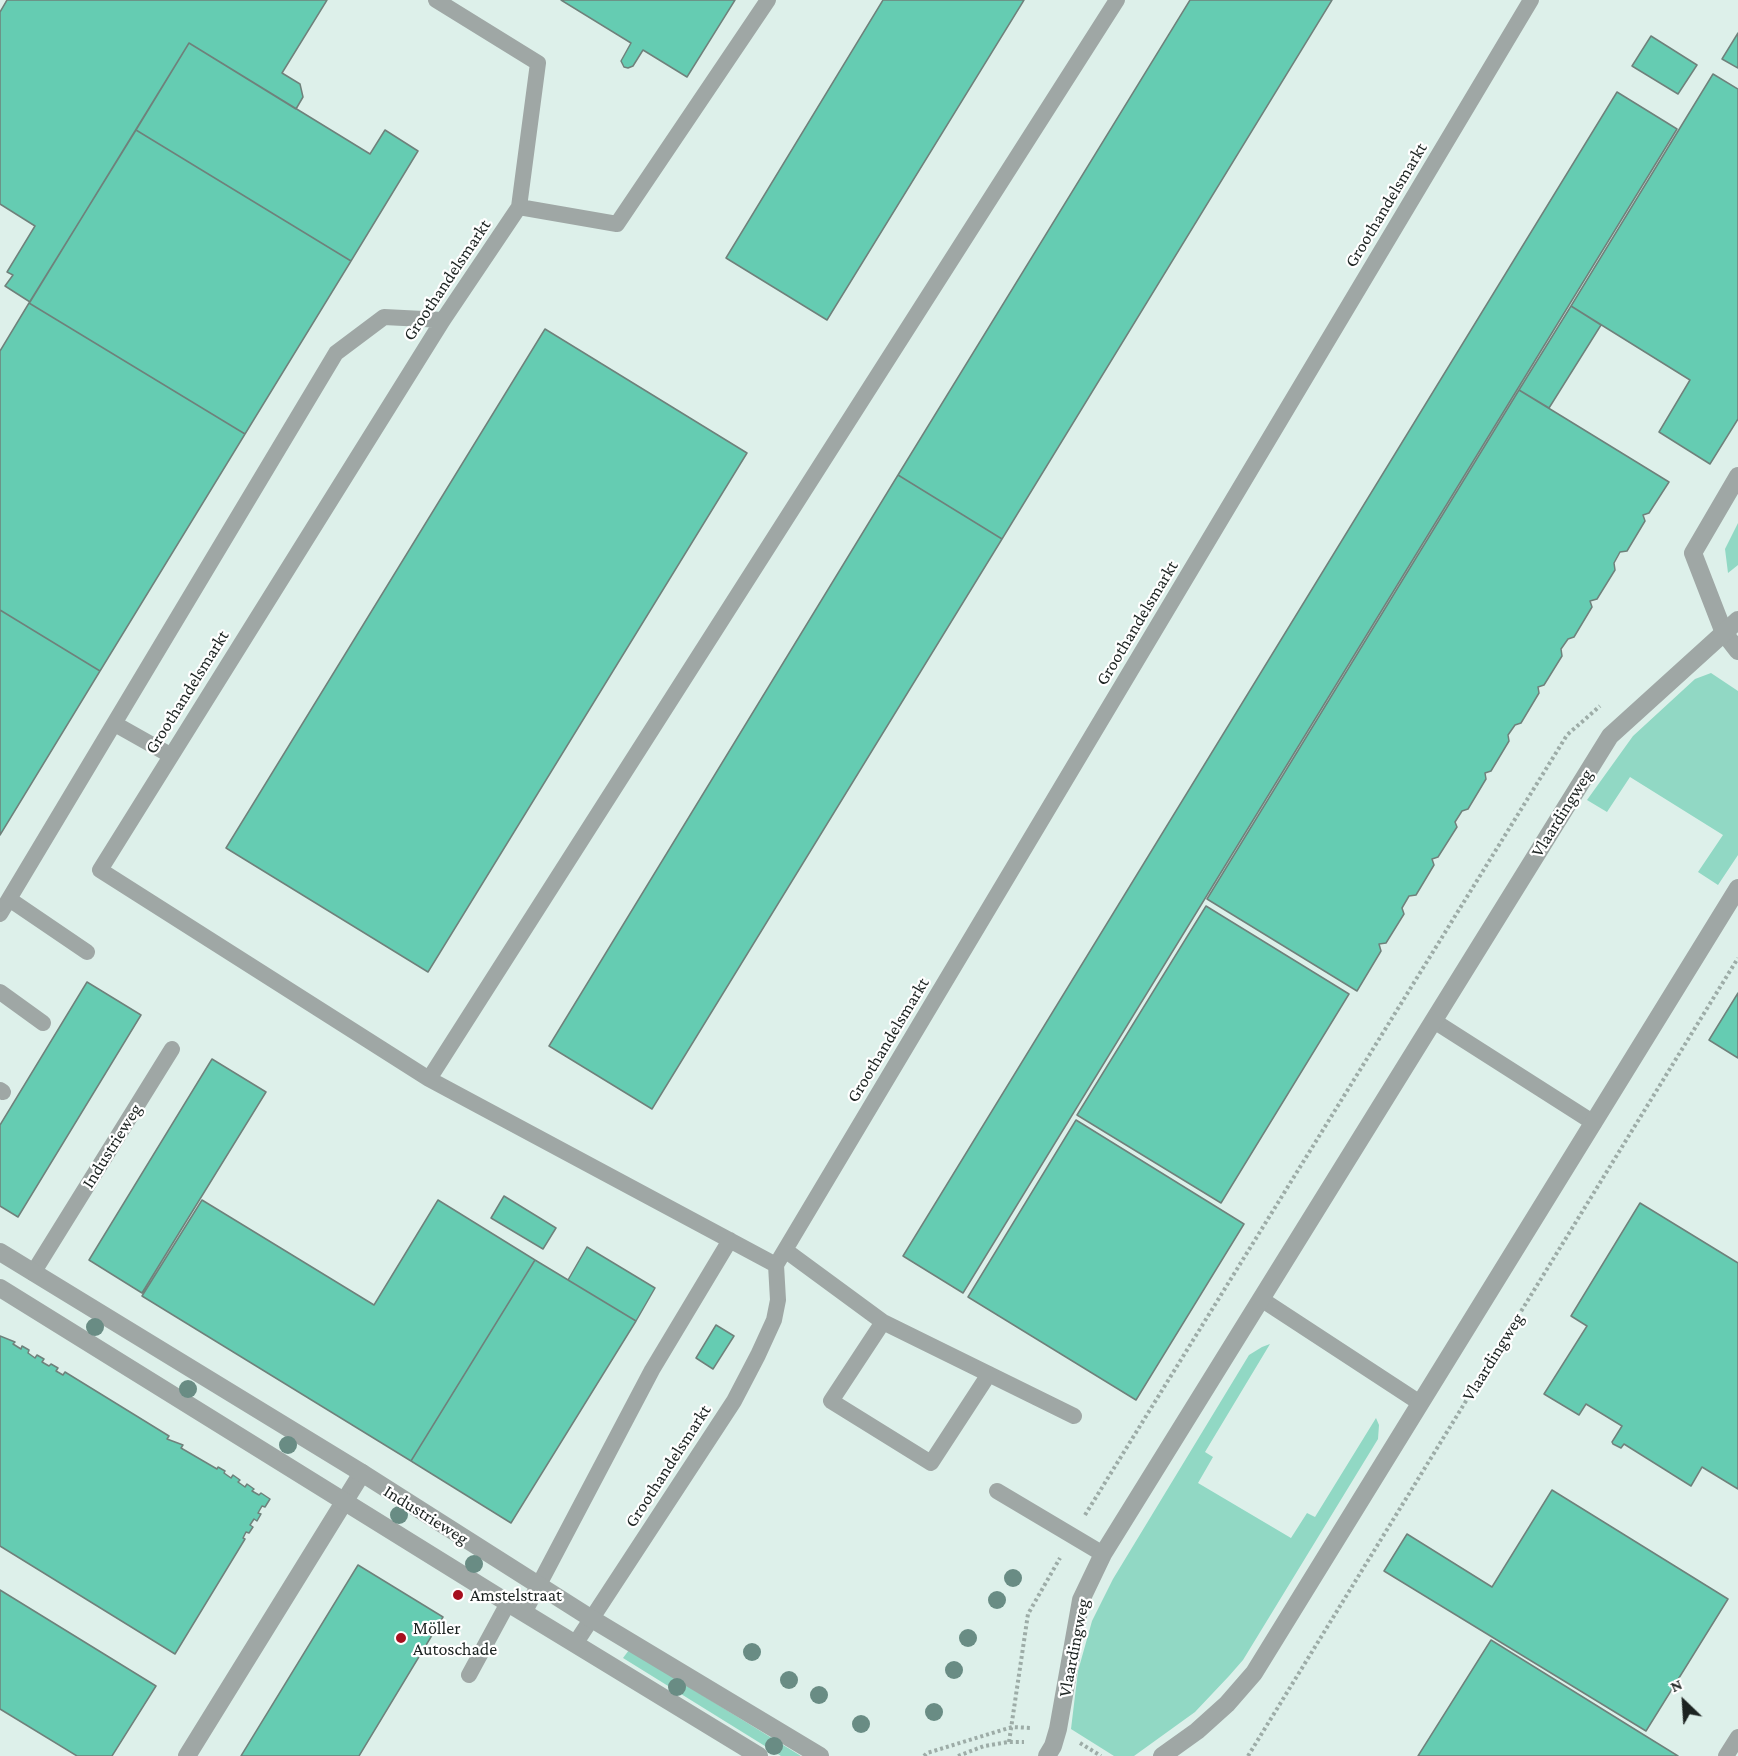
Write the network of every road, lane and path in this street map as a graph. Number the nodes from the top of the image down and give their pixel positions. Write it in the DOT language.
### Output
graph roads {
  1 [pos="435,0"];
  2 [pos="768,0"];
  3 [pos="1117,0"];
  4 [pos="1531,0"];
  5 [pos="519,207"];
  6 [pos="443,320"];
  7 [pos="1738,476"];
  8 [pos="1738,620"];
  9 [pos="1724,633"];
  10 [pos="1738,651"];
  11 [pos="115,724"];
  12 [pos="170,755"];
  13 [pos="1738,888"];
  14 [pos="4,907"];
  15 [pos="87,952"];
  16 [pos="1738,958"];
  17 [pos="0,992"];
  18 [pos="1434,1021"];
  19 [pos="43,1023"];
  20 [pos="172,1049"];
  21 [pos="429,1079"];
  22 [pos="1594,1123"];
  23 [pos="730,1240"];
  24 [pos="785,1250"];
  25 [pos="0,1252"];
  26 [pos="776,1265"];
  27 [pos="33,1273"];
  28 [pos="0,1288"];
  29 [pos="1261,1299"];
  30 [pos="883,1322"];
  31 [pos="989,1374"];
  32 [pos="1420,1403"];
  33 [pos="1074,1416"];
  34 [pos="362,1473"];
  35 [pos="997,1491"];
  36 [pos="345,1501"];
  37 [pos="1103,1554"];
  38 [pos="539,1586"];
  39 [pos="508,1603"];
  40 [pos="524,1613"];
  41 [pos="592,1619"];
  42 [pos="575,1644"];
  43 [pos="469,1675"];
  44 [pos="1738,1737"];
  45 [pos="1053,1744"];
  46 [pos="188,1756"];
  47 [pos="759,1756"];
  48 [pos="820,1756"];
  49 [pos="924,1756"];
  50 [pos="958,1756"];
  51 [pos="1101,1756"];
  52 [pos="1162,1756"];
  53 [pos="1248,1756"];
  54 [pos="1726,1756"];
  1 -- 5 [label="lane, Groothandelsmarkt"];
  2 -- 5 [label="lane"];
  3 -- 21 [label="lane"];
  4 -- 24 [label="lane, Groothandelsmarkt"];
  5 -- 6 [label="lane, Groothandelsmarkt"];
  6 -- 11 [label="lane"];
  6 -- 12 [label="lane, Groothandelsmarkt"];
  7 -- 9 [label="street"];
  8 -- 9 [label="street, Vlaardingweg"];
  9 -- 10 [label="street"];
  9 -- 18 [label="street, Vlaardingweg"];
  11 -- 12 [label="lane"];
  11 -- 14 [label="lane"];
  12 -- 21 [label="lane, Groothandelsmarkt"];
  13 -- 22 [label="street"];
  14 -- 15 [label="lane"];
  16 -- 53 [label="path, Vlaardingweg"];
  17 -- 19 [label="lane"];
  18 -- 22 [label="lane"];
  18 -- 29 [label="street, Vlaardingweg"];
  20 -- 27 [label="lane, Industrieweg"];
  21 -- 23 [label="lane, Groothandelsmarkt"];
  22 -- 32 [label="street"];
  23 -- 26 [label="lane, Groothandelsmarkt"];
  23 -- 38 [label="lane"];
  24 -- 26 [label="lane, Groothandelsmarkt"];
  24 -- 30 [label="lane"];
  25 -- 27 [label="street, Industrieweg"];
  26 -- 41 [label="lane, Groothandelsmarkt"];
  27 -- 34 [label="street, Industrieweg"];
  28 -- 36 [label="street, Industrieweg"];
  29 -- 32 [label="lane"];
  29 -- 37 [label="street, Vlaardingweg"];
  30 -- 31 [label="lane"];
  30 -- 31 [label="lane"];
  31 -- 33 [label="lane"];
  32 -- 52 [label="street"];
  34 -- 36 [label="street"];
  34 -- 38 [label="street, Industrieweg"];
  35 -- 37 [label="lane"];
  36 -- 39 [label="street, Industrieweg"];
  36 -- 46 [label="street"];
  37 -- 45 [label="street, Vlaardingweg"];
  38 -- 40 [label="lane"];
  38 -- 41 [label="street, Industrieweg"];
  39 -- 40 [label="street, Industrieweg"];
  39 -- 43 [label="lane"];
  40 -- 42 [label="street, Industrieweg"];
  41 -- 42 [label="lane, Groothandelsmarkt"];
  41 -- 48 [label="street, Industrieweg"];
  42 -- 47 [label="street, Industrieweg"];
  44 -- 54 [label="lane"];
  45 -- 49 [label="path"];
  45 -- 50 [label="path"];
  45 -- 51 [label="path"];
}
